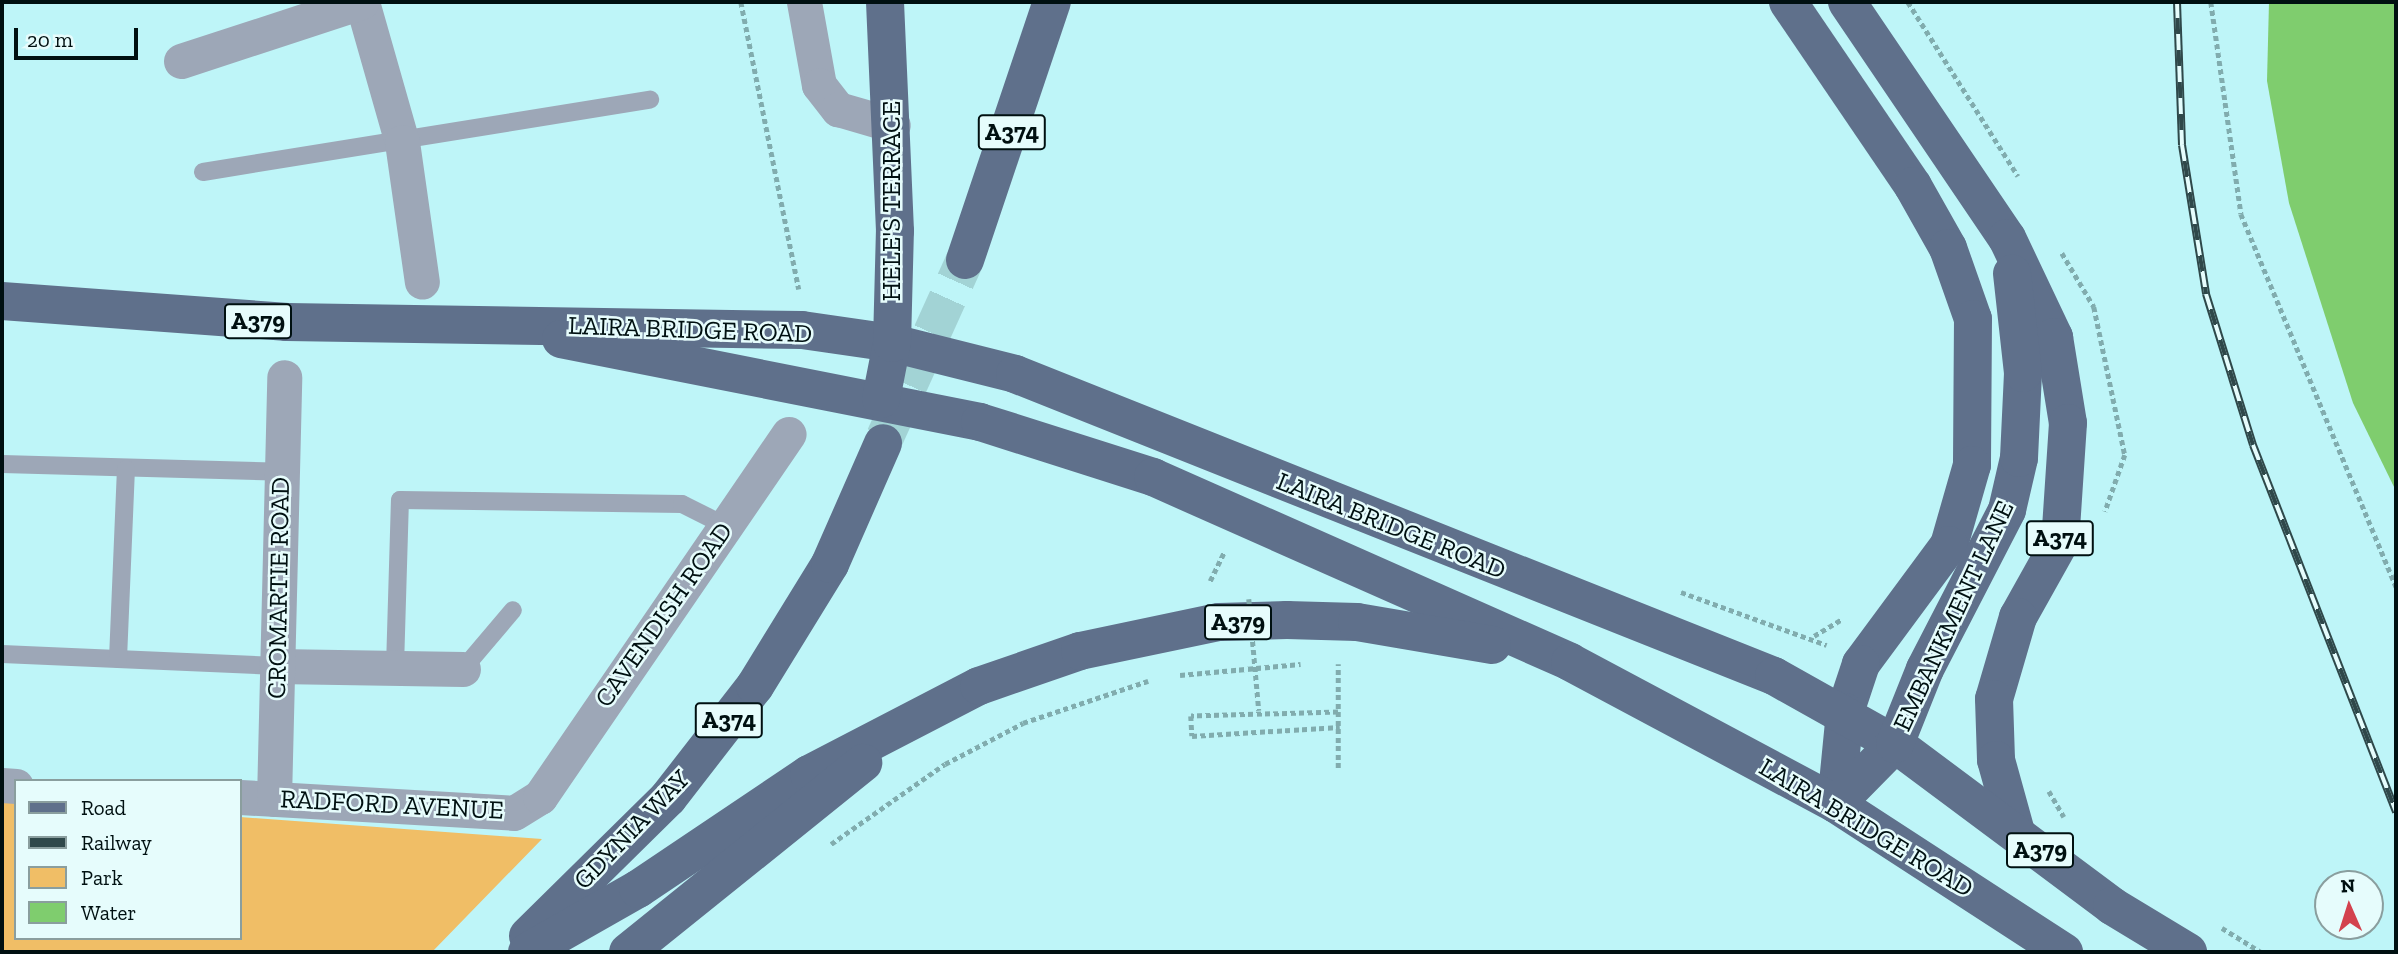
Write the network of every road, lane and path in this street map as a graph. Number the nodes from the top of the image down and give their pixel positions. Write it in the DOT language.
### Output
graph roads {
  1 [pos="362,2"];
  2 [pos="741,2"];
  3 [pos="804,2"];
  4 [pos="1052,2"];
  5 [pos="1788,2"];
  6 [pos="1847,2"];
  7 [pos="2211,2"];
  8 [pos="888,3"];
  9 [pos="181,61"];
  10 [pos="650,100"];
  11 [pos="893,125"];
  12 [pos="402,142"];
  13 [pos="203,172"];
  14 [pos="2007,239"];
  15 [pos="965,260"];
  16 [pos="422,282"];
  17 [pos="2,302"];
  18 [pos="515,328"];
  19 [pos="802,330"];
  20 [pos="892,343"];
  21 [pos="284,377"];
  22 [pos="881,399"];
  23 [pos="789,434"];
  24 [pos="883,443"];
  25 [pos="2,464"];
  26 [pos="126,469"];
  27 [pos="282,472"];
  28 [pos="726,526"];
  29 [pos="2396,587"];
  30 [pos="1249,598"];
  31 [pos="513,610"];
  32 [pos="2,654"];
  33 [pos="118,659"];
  34 [pos="1570,662"];
  35 [pos="1307,663"];
  36 [pos="1329,663"];
  37 [pos="1338,664"];
  38 [pos="276,666"];
  39 [pos="1351,666"];
  40 [pos="395,667"];
  41 [pos="463,669"];
  42 [pos="1176,675"];
  43 [pos="1163,676"];
  44 [pos="1259,711"];
  45 [pos="1338,712"];
  46 [pos="1845,712"];
  47 [pos="917,715"];
  48 [pos="1339,727"];
  49 [pos="1895,744"];
  50 [pos="1338,768"];
  51 [pos="242,797"];
  52 [pos="540,797"];
  53 [pos="274,799"];
  54 [pos="1836,804"];
  55 [pos="2017,832"];
  56 [pos="826,848"];
  57 [pos="512,952"];
  58 [pos="527,952"];
  59 [pos="628,952"];
  60 [pos="2064,952"];
  61 [pos="2188,952"];
  1 -- 9 [label="street"];
  1 -- 12 [label="street"];
  2 -- 19 [label="path"];
  3 -- 11 [label="street"];
  4 -- 15 [label="main road, A374"];
  5 -- 46 [label="main road, EMBANKMENT LANE"];
  6 -- 14 [label="main road, EMBANKMENT LANE / A374"];
  7 -- 29 [label="path"];
  8 -- 11 [label="main road, HELE'S TERRACE"];
  10 -- 12 [label="lane"];
  11 -- 20 [label="main road, HELE'S TERRACE"];
  12 -- 13 [label="lane"];
  12 -- 16 [label="street"];
  14 -- 49 [label="main road, EMBANKMENT LANE / A374"];
  14 -- 55 [label="main road, EMBANKMENT LANE / A374"];
  17 -- 18 [label="main road, LAIRA BRIDGE ROAD / A379"];
  18 -- 19 [label="main road, LAIRA BRIDGE ROAD / A379"];
  18 -- 22 [label="main road, LAIRA BRIDGE ROAD / A379"];
  19 -- 20 [label="main road, LAIRA BRIDGE ROAD / A379"];
  20 -- 22 [label="main road, HELE'S TERRACE"];
  20 -- 46 [label="main road, LAIRA BRIDGE ROAD / A379"];
  21 -- 27 [label="street, CROMARTIE ROAD"];
  22 -- 34 [label="main road, LAIRA BRIDGE ROAD / A379"];
  23 -- 28 [label="street, CAVENDISH ROAD"];
  24 -- 57 [label="main road, GDYNIA WAY / A374"];
  25 -- 26 [label="lane"];
  26 -- 27 [label="lane"];
  26 -- 33 [label="lane"];
  27 -- 38 [label="street, CROMARTIE ROAD"];
  28 -- 40 [label="lane"];
  28 -- 52 [label="street, CAVENDISH ROAD"];
  30 -- 44 [label="path, bridge"];
  31 -- 41 [label="lane"];
  32 -- 33 [label="lane"];
  33 -- 38 [label="lane"];
  34 -- 47 [label="main road, A379"];
  34 -- 54 [label="main road, LAIRA BRIDGE ROAD / A379"];
  35 -- 42 [label="path"];
  36 -- 37 [label="path"];
  37 -- 39 [label="path"];
  37 -- 45 [label="path"];
  38 -- 40 [label="street"];
  38 -- 53 [label="street, CROMARTIE ROAD"];
  40 -- 41 [label="street"];
  43 -- 56 [label="path"];
  44 -- 45 [label="path"];
  44 -- 48 [label="path"];
  45 -- 48 [label="path"];
  46 -- 49 [label="main road, LAIRA BRIDGE ROAD / A379"];
  46 -- 54 [label="main road, EMBANKMENT LANE"];
  47 -- 58 [label="main road, A379"];
  47 -- 59 [label="main road, A379"];
  48 -- 50 [label="path"];
  49 -- 54 [label="main road, A374"];
  49 -- 55 [label="main road, LAIRA BRIDGE ROAD / A379"];
  51 -- 53 [label="street, RADFORD AVENUE"];
  52 -- 53 [label="street, RADFORD AVENUE"];
  54 -- 60 [label="main road, LAIRA BRIDGE ROAD / A379"];
  55 -- 61 [label="main road, LAIRA BRIDGE ROAD / A379"];
}
